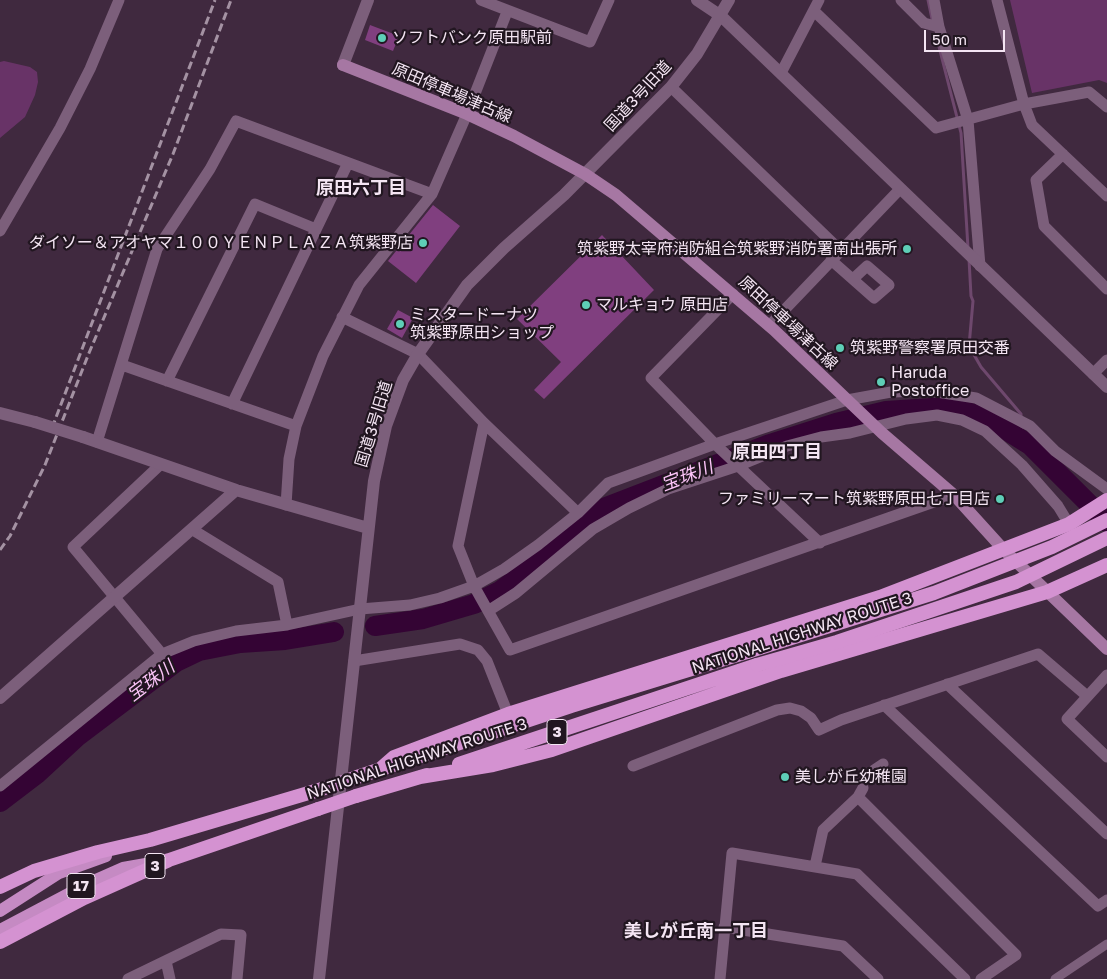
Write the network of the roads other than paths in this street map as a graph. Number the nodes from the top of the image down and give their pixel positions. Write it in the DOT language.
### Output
graph roads {
  1 [pos="119,0"];
  2 [pos="368,0"];
  3 [pos="481,0"];
  4 [pos="609,0"];
  5 [pos="697,0"];
  6 [pos="729,0"];
  7 [pos="901,0"];
  8 [pos="934,0"];
  9 [pos="997,0"];
  10 [pos="816,5"];
  11 [pos="507,12"];
  12 [pos="721,16"];
  13 [pos="940,27"];
  14 [pos="344,65"];
  15 [pos="781,73"];
  16 [pos="671,87"];
  17 [pos="1024,104"];
  18 [pos="1107,107"];
  19 [pos="467,114"];
  20 [pos="968,120"];
  21 [pos="1063,154"];
  22 [pos="348,163"];
  23 [pos="585,174"];
  24 [pos="900,189"];
  25 [pos="432,194"];
  26 [pos="1107,196"];
  27 [pos="316,229"];
  28 [pos="0,231"];
  29 [pos="840,250"];
  30 [pos="831,260"];
  31 [pos="980,266"];
  32 [pos="853,279"];
  33 [pos="1107,288"];
  34 [pos="733,294"];
  35 [pos="342,317"];
  36 [pos="769,326"];
  37 [pos="418,354"];
  38 [pos="1107,360"];
  39 [pos="122,365"];
  40 [pos="1093,374"];
  41 [pos="167,381"];
  42 [pos="1107,387"];
  43 [pos="847,400"];
  44 [pos="232,404"];
  45 [pos="0,413"];
  46 [pos="484,423"];
  47 [pos="296,426"];
  48 [pos="876,426"];
  49 [pos="97,442"];
  50 [pos="715,444"];
  51 [pos="161,464"];
  52 [pos="738,466"];
  53 [pos="1107,489"];
  54 [pos="236,490"];
  55 [pos="954,495"];
  56 [pos="1107,500"];
  57 [pos="286,505"];
  58 [pos="578,513"];
  59 [pos="1107,513"];
  60 [pos="1107,520"];
  61 [pos="1069,524"];
  62 [pos="368,528"];
  63 [pos="194,530"];
  64 [pos="1107,538"];
  65 [pos="820,543"];
  66 [pos="1052,547"];
  67 [pos="1003,549"];
  68 [pos="1104,566"];
  69 [pos="474,586"];
  70 [pos="1047,592"];
  71 [pos="114,598"];
  72 [pos="360,609"];
  73 [pos="488,611"];
  74 [pos="287,624"];
  75 [pos="746,646"];
  76 [pos="1107,649"];
  77 [pos="162,654"];
  78 [pos="354,661"];
  79 [pos="1107,675"];
  80 [pos="947,684"];
  81 [pos="1087,696"];
  82 [pos="0,698"];
  83 [pos="884,706"];
  84 [pos="508,714"];
  85 [pos="1107,757"];
  86 [pos="633,766"];
  87 [pos="378,771"];
  88 [pos="420,777"];
  89 [pos="0,786"];
  90 [pos="1107,834"];
  91 [pos="150,840"];
  92 [pos="170,860"];
  93 [pos="815,866"];
  94 [pos="0,887"];
  95 [pos="1107,900"];
  96 [pos="0,911"];
  97 [pos="724,927"];
  98 [pos="0,930"];
  99 [pos="0,942"];
  100 [pos="1107,944"];
  101 [pos="166,961"];
  102 [pos="128,979"];
  103 [pos="170,979"];
  104 [pos="237,979"];
  105 [pos="319,979"];
  106 [pos="720,979"];
  107 [pos="878,979"];
  108 [pos="965,979"];
  109 [pos="981,979"];
  110 [pos="1055,979"];
  1 -- 28 [label="street"];
  2 -- 14 [label="street"];
  3 -- 11 [label="street"];
  4 -- 11 [label="street"];
  5 -- 12 [label="street"];
  6 -- 12 [label="street, 国道3号旧道"];
  7 -- 13 [label="street"];
  8 -- 13 [label="street"];
  9 -- 17 [label="street"];
  10 -- 15 [label="street"];
  10 -- 20 [label="street"];
  11 -- 19 [label="street"];
  12 -- 15 [label="street"];
  12 -- 16 [label="street, 国道3号旧道"];
  13 -- 20 [label="street"];
  14 -- 19 [label="main road, 原田停車場津古線"];
  15 -- 24 [label="street"];
  16 -- 23 [label="street, 国道3号旧道"];
  16 -- 29 [label="street"];
  17 -- 18 [label="street"];
  17 -- 20 [label="street"];
  17 -- 21 [label="street"];
  19 -- 23 [label="main road, 原田停車場津古線"];
  19 -- 25 [label="street"];
  20 -- 31 [label="street"];
  21 -- 26 [label="street"];
  21 -- 33 [label="street"];
  22 -- 25 [label="street"];
  22 -- 27 [label="street"];
  22 -- 39 [label="street"];
  23 -- 34 [label="main road, 原田停車場津古線"];
  23 -- 37 [label="street, 国道3号旧道"];
  24 -- 29 [label="street"];
  24 -- 31 [label="street"];
  25 -- 35 [label="street"];
  27 -- 41 [label="street"];
  27 -- 44 [label="street"];
  29 -- 30 [label="street"];
  30 -- 32 [label="street"];
  30 -- 36 [label="street"];
  31 -- 40 [label="street"];
  34 -- 36 [label="main road, 原田停車場津古線"];
  34 -- 50 [label="street"];
  35 -- 37 [label="street"];
  35 -- 47 [label="street"];
  36 -- 43 [label="main road, 原田停車場津古線"];
  37 -- 46 [label="street"];
  37 -- 62 [label="street, 国道3号旧道"];
  38 -- 40 [label="street"];
  39 -- 41 [label="street"];
  39 -- 49 [label="street"];
  40 -- 42 [label="street"];
  41 -- 44 [label="street"];
  43 -- 48 [label="main road, 原田停車場津古線"];
  43 -- 50 [label="street"];
  43 -- 53 [label="street"];
  44 -- 47 [label="street"];
  45 -- 49 [label="street, bridge"];
  46 -- 58 [label="street"];
  46 -- 69 [label="street"];
  47 -- 57 [label="street"];
  48 -- 52 [label="street"];
  48 -- 55 [label="main road, 原田停車場津古線"];
  48 -- 61 [label="street"];
  49 -- 51 [label="street"];
  50 -- 52 [label="street"];
  50 -- 58 [label="street"];
  51 -- 54 [label="street"];
  51 -- 71 [label="street"];
  52 -- 65 [label="street"];
  52 -- 73 [label="street"];
  54 -- 57 [label="street"];
  54 -- 63 [label="street"];
  55 -- 65 [label="street"];
  55 -- 67 [label="main road, 原田停車場津古線"];
  56 -- 61 [label="highway"];
  57 -- 62 [label="street"];
  58 -- 69 [label="street"];
  59 -- 66 [label="highway, bridge"];
  60 -- 66 [label="highway, NATIONAL HIGHWAY ROUTE 3 / 3, bridge"];
  61 -- 67 [label="highway"];
  62 -- 72 [label="street, 国道3号旧道"];
  63 -- 71 [label="street"];
  63 -- 74 [label="street"];
  64 -- 88 [label="highway, NATIONAL HIGHWAY ROUTE 3 / 3, bridge"];
  65 -- 73 [label="street"];
  66 -- 75 [label="highway, NATIONAL HIGHWAY ROUTE 3 / 3, bridge"];
  67 -- 70 [label="main road, 原田停車場津古線"];
  67 -- 75 [label="highway"];
  68 -- 70 [label="highway"];
  69 -- 72 [label="street"];
  69 -- 73 [label="street"];
  70 -- 76 [label="main road, 原田停車場津古線"];
  70 -- 88 [label="highway"];
  71 -- 77 [label="street"];
  71 -- 82 [label="street"];
  72 -- 74 [label="street"];
  72 -- 78 [label="street, 国道3号旧道"];
  74 -- 77 [label="street"];
  75 -- 84 [label="highway"];
  75 -- 87 [label="highway, NATIONAL HIGHWAY ROUTE 3 / 3"];
  77 -- 89 [label="street"];
  78 -- 84 [label="street"];
  78 -- 105 [label="street, 国道3号旧道"];
  79 -- 81 [label="street"];
  80 -- 81 [label="street"];
  80 -- 83 [label="street"];
  80 -- 90 [label="street"];
  81 -- 85 [label="street"];
  83 -- 86 [label="street"];
  83 -- 95 [label="street"];
  84 -- 87 [label="highway"];
  87 -- 91 [label="highway, NATIONAL HIGHWAY ROUTE 3 / 3, bridge"];
  88 -- 92 [label="highway, NATIONAL HIGHWAY ROUTE 3 / 3, bridge"];
  91 -- 94 [label="highway, NATIONAL HIGHWAY ROUTE 3 / 3"];
  91 -- 96 [label="main road, 17"];
  92 -- 98 [label="main road, 17"];
  92 -- 99 [label="highway, NATIONAL HIGHWAY ROUTE 3 / 3"];
  93 -- 97 [label="street"];
  93 -- 108 [label="street"];
  93 -- 109 [label="street"];
  97 -- 106 [label="street"];
  97 -- 107 [label="street"];
  100 -- 110 [label="street"];
  101 -- 102 [label="street"];
  101 -- 103 [label="street"];
  101 -- 104 [label="street"];
}
